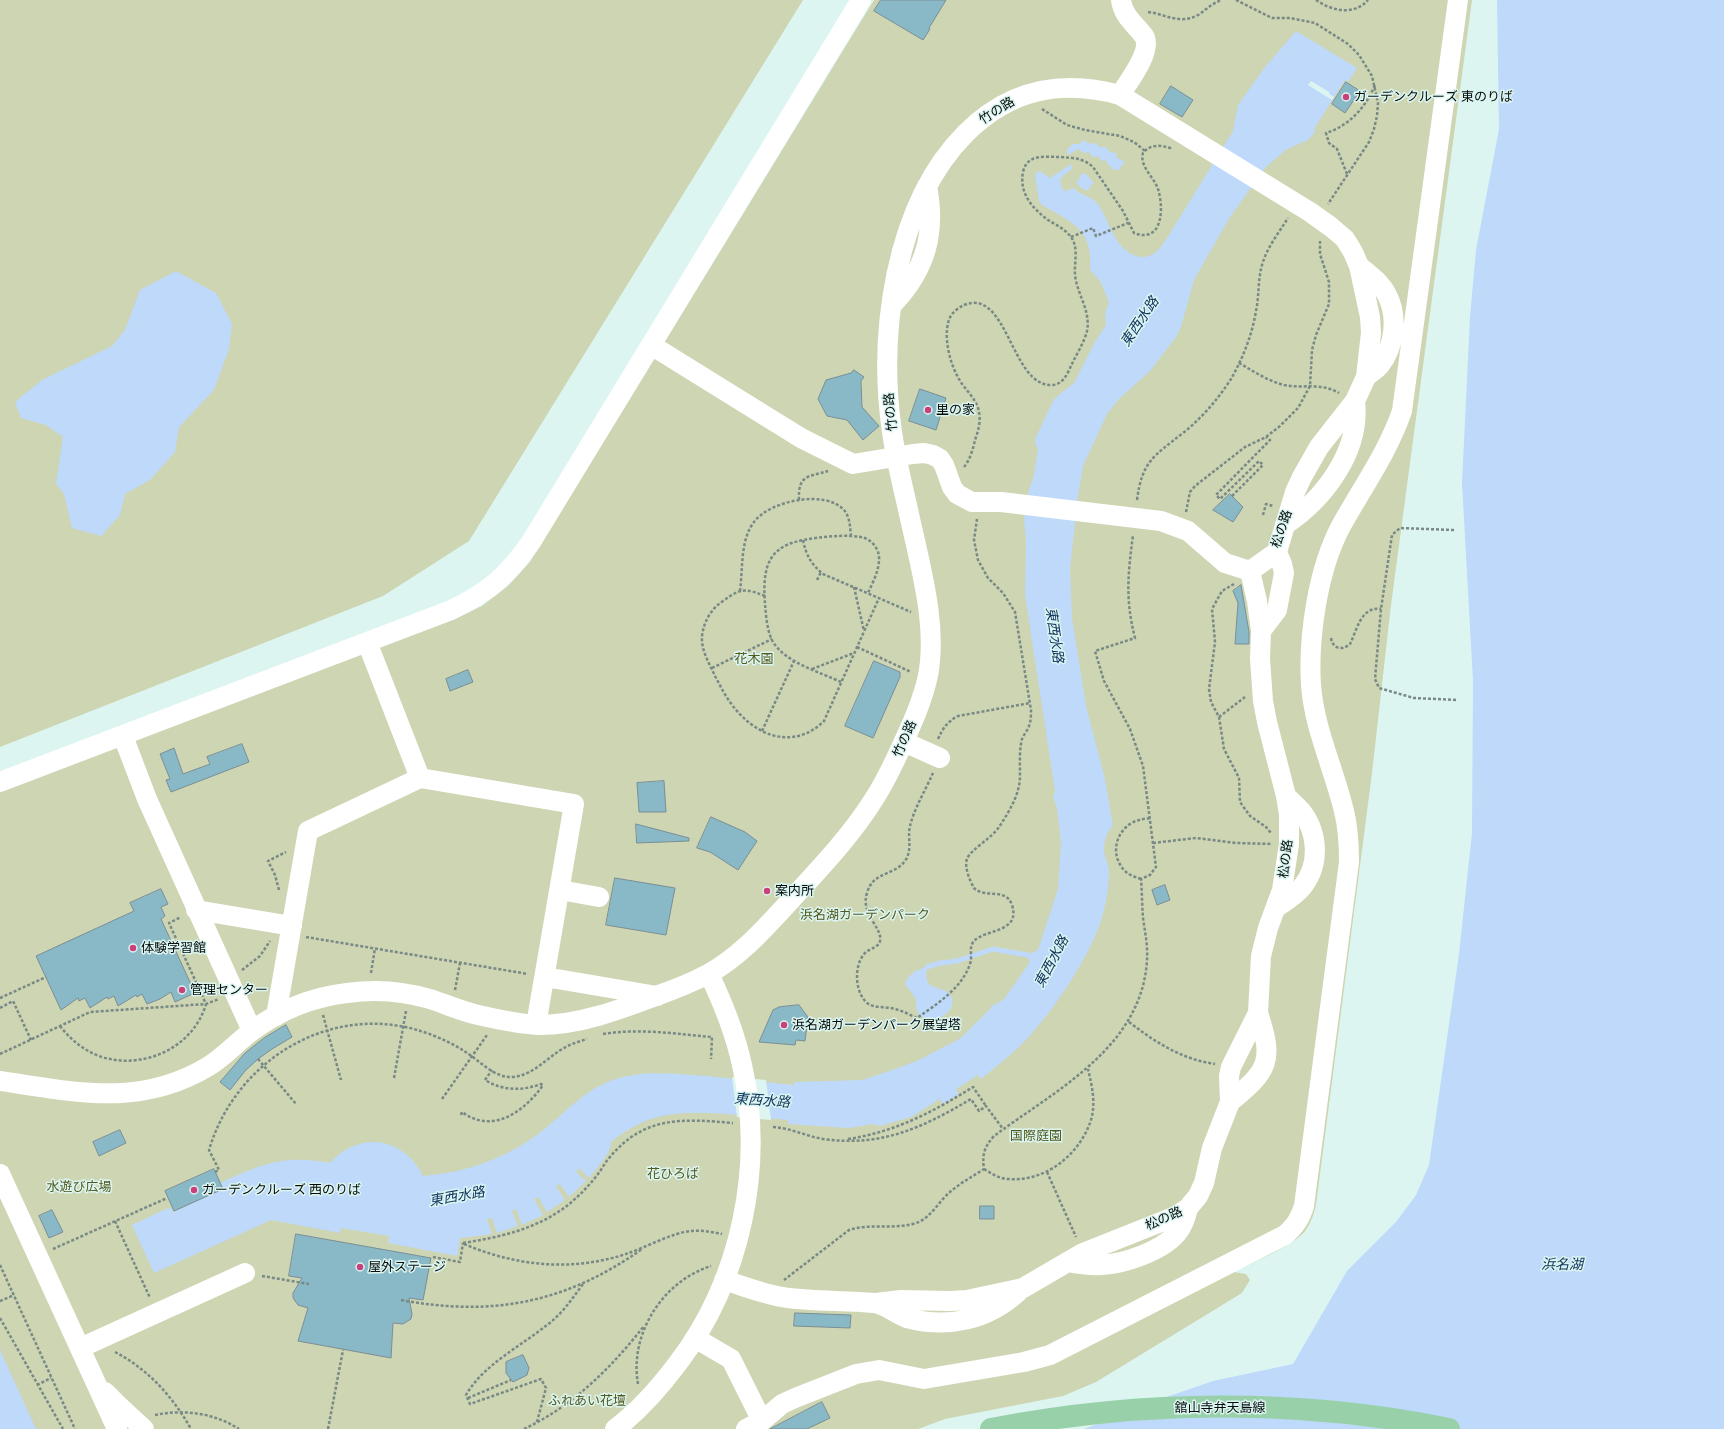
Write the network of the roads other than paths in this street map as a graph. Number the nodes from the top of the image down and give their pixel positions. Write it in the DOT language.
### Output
graph roads {
  1 [pos="861,0"];
  2 [pos="1458,0"];
  3 [pos="1122,5"];
  4 [pos="1120,95"];
  5 [pos="1188,136"];
  6 [pos="651,345"];
  7 [pos="1355,402"];
  8 [pos="897,456"];
  9 [pos="1285,525"];
  10 [pos="1277,552"];
  11 [pos="1250,571"];
  12 [pos="1260,631"];
  13 [pos="367,642"];
  14 [pos="122,736"];
  15 [pos="904,742"];
  16 [pos="935,756"];
  17 [pos="420,778"];
  18 [pos="0,782"];
  19 [pos="1286,796"];
  20 [pos="560,890"];
  21 [pos="599,897"];
  22 [pos="1277,907"];
  23 [pos="196,910"];
  24 [pos="291,930"];
  25 [pos="709,974"];
  26 [pos="545,977"];
  27 [pos="657,996"];
  28 [pos="1258,1013"];
  29 [pos="276,1016"];
  30 [pos="536,1025"];
  31 [pos="252,1031"];
  32 [pos="0,1081"];
  33 [pos="1230,1102"];
  34 [pos="0,1174"];
  35 [pos="245,1273"];
  36 [pos="724,1280"];
  37 [pos="695,1338"];
  38 [pos="86,1345"];
  39 [pos="94,1378"];
  40 [pos="140,1425"];
  41 [pos="754,1425"];
  42 [pos="117,1429"];
  43 [pos="615,1429"];
  44 [pos="991,1429"];
  45 [pos="1449,1429"];
  1 -- 6 [label="lane"];
  2 -- 41 [label="lane"];
  3 -- 4 [label="lane"];
  4 -- 5 [label="lane, 竹の路"];
  4 -- 8 [label="lane, 竹の路"];
  5 -- 7 [label="lane, 松の路"];
  6 -- 8 [label="lane"];
  6 -- 13 [label="lane"];
  7 -- 9 [label="lane, 松の路"];
  7 -- 9 [label="lane"];
  8 -- 11 [label="lane"];
  8 -- 15 [label="lane, 竹の路"];
  9 -- 10 [label="lane, 松の路"];
  10 -- 11 [label="lane, 松の路"];
  10 -- 12 [label="lane"];
  11 -- 12 [label="lane, 松の路"];
  12 -- 19 [label="lane, 松の路"];
  13 -- 14 [label="lane"];
  13 -- 17 [label="lane"];
  14 -- 18 [label="lane"];
  14 -- 23 [label="lane"];
  15 -- 16 [label="lane"];
  15 -- 25 [label="lane, 竹の路"];
  17 -- 20 [label="lane"];
  17 -- 24 [label="lane"];
  19 -- 22 [label="lane, 松の路"];
  19 -- 22 [label="lane"];
  20 -- 21 [label="lane"];
  20 -- 26 [label="lane"];
  22 -- 28 [label="lane, 松の路"];
  23 -- 24 [label="lane"];
  23 -- 31 [label="lane"];
  24 -- 29 [label="lane"];
  25 -- 27 [label="lane, 竹の路"];
  25 -- 36 [label="lane"];
  26 -- 27 [label="lane"];
  26 -- 30 [label="lane"];
  27 -- 30 [label="lane, 竹の路"];
  28 -- 33 [label="lane, 松の路"];
  28 -- 33 [label="lane"];
  29 -- 30 [label="lane, 竹の路"];
  29 -- 31 [label="lane, 竹の路"];
  31 -- 32 [label="lane, 竹の路"];
  33 -- 36 [label="lane, 松の路"];
  34 -- 38 [label="lane"];
  35 -- 38 [label="lane"];
  36 -- 37 [label="lane"];
  37 -- 41 [label="lane"];
  37 -- 43 [label="lane"];
  38 -- 39 [label="lane"];
  39 -- 40 [label="lane"];
  39 -- 42 [label="lane"];
  44 -- 45 [label="main road, 舘山寺弁天島線"];
}
